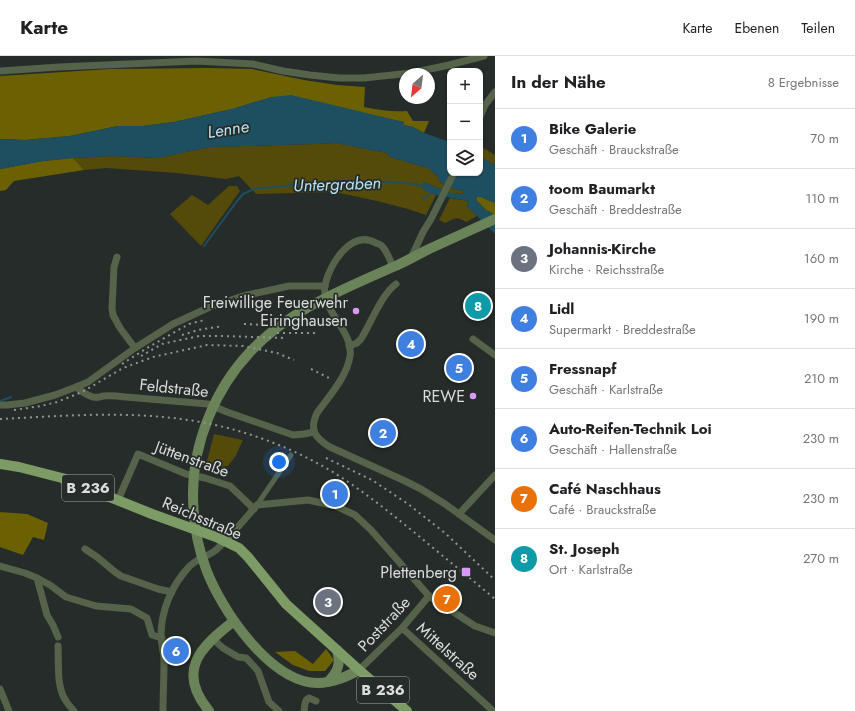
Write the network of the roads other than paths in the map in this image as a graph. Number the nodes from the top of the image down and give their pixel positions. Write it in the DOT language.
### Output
graph roads {
  1 [pos="484,56"];
  2 [pos="153,60"];
  3 [pos="0,71"];
  4 [pos="495,92"];
  5 [pos="483,110"];
  6 [pos="452,176"];
  7 [pos="495,219"];
  8 [pos="117,257"];
  9 [pos="411,258"];
  10 [pos="393,267"];
  11 [pos="396,284"];
  12 [pos="325,286"];
  13 [pos="473,339"];
  14 [pos="349,346"];
  15 [pos="135,348"];
  16 [pos="495,355"];
  17 [pos="76,387"];
  18 [pos="0,405"];
  19 [pos="314,432"];
  20 [pos="291,455"];
  21 [pos="0,464"];
  22 [pos="495,475"];
  23 [pos="118,500"];
  24 [pos="256,507"];
  25 [pos="460,514"];
  26 [pos="495,540"];
  27 [pos="226,541"];
  28 [pos="85,549"];
  29 [pos="0,566"];
  30 [pos="37,578"];
  31 [pos="172,592"];
  32 [pos="429,596"];
  33 [pos="234,621"];
  34 [pos="402,628"];
  35 [pos="495,633"];
  36 [pos="58,637"];
  37 [pos="162,638"];
  38 [pos="213,639"];
  39 [pos="58,646"];
  40 [pos="337,650"];
  41 [pos="359,670"];
  42 [pos="328,682"];
  43 [pos="0,689"];
  44 [pos="316,701"];
  45 [pos="9,711"];
  46 [pos="74,711"];
  47 [pos="163,711"];
  48 [pos="209,711"];
  49 [pos="278,711"];
  50 [pos="304,711"];
  51 [pos="407,711"];
  52 [pos="493,711"];
  1 -- 2 [label="street"];
  2 -- 3 [label="street"];
  4 -- 5 [label="street"];
  6 -- 9 [label="street"];
  7 -- 9 [label="main road"];
  8 -- 15 [label="street"];
  9 -- 10 [label="main road"];
  10 -- 12 [label="street"];
  10 -- 33 [label="main road"];
  11 -- 14 [label="street"];
  12 -- 14 [label="street"];
  12 -- 15 [label="street"];
  13 -- 16 [label="street"];
  14 -- 19 [label="street"];
  15 -- 17 [label="street"];
  17 -- 18 [label="street"];
  17 -- 19 [label="street, Feldstraße"];
  19 -- 25 [label="street"];
  20 -- 24 [label="street"];
  21 -- 23 [label="main road, Reichsstraße / B 236"];
  22 -- 25 [label="street"];
  23 -- 24 [label="street, Jüttenstraße"];
  23 -- 27 [label="main road, Reichsstraße / B 236"];
  24 -- 27 [label="street"];
  24 -- 32 [label="street"];
  25 -- 26 [label="street"];
  27 -- 31 [label="street"];
  27 -- 40 [label="main road, Reichsstraße / B 236"];
  28 -- 31 [label="street"];
  29 -- 30 [label="street"];
  30 -- 36 [label="street"];
  30 -- 37 [label="street"];
  31 -- 37 [label="street"];
  32 -- 34 [label="street, Poststraße"];
  32 -- 35 [label="street"];
  33 -- 38 [label="main road"];
  33 -- 42 [label="main road"];
  34 -- 41 [label="street, Poststraße"];
  34 -- 52 [label="street, Mittelstraße"];
  37 -- 47 [label="street"];
  38 -- 48 [label="main road"];
  38 -- 49 [label="street"];
  39 -- 46 [label="street"];
  40 -- 41 [label="main road, Reichsstraße / B 236"];
  40 -- 42 [label="main road"];
  41 -- 42 [label="main road"];
  41 -- 51 [label="main road, Reichsstraße / B 236"];
  43 -- 45 [label="street"];
  44 -- 50 [label="street"];
}
